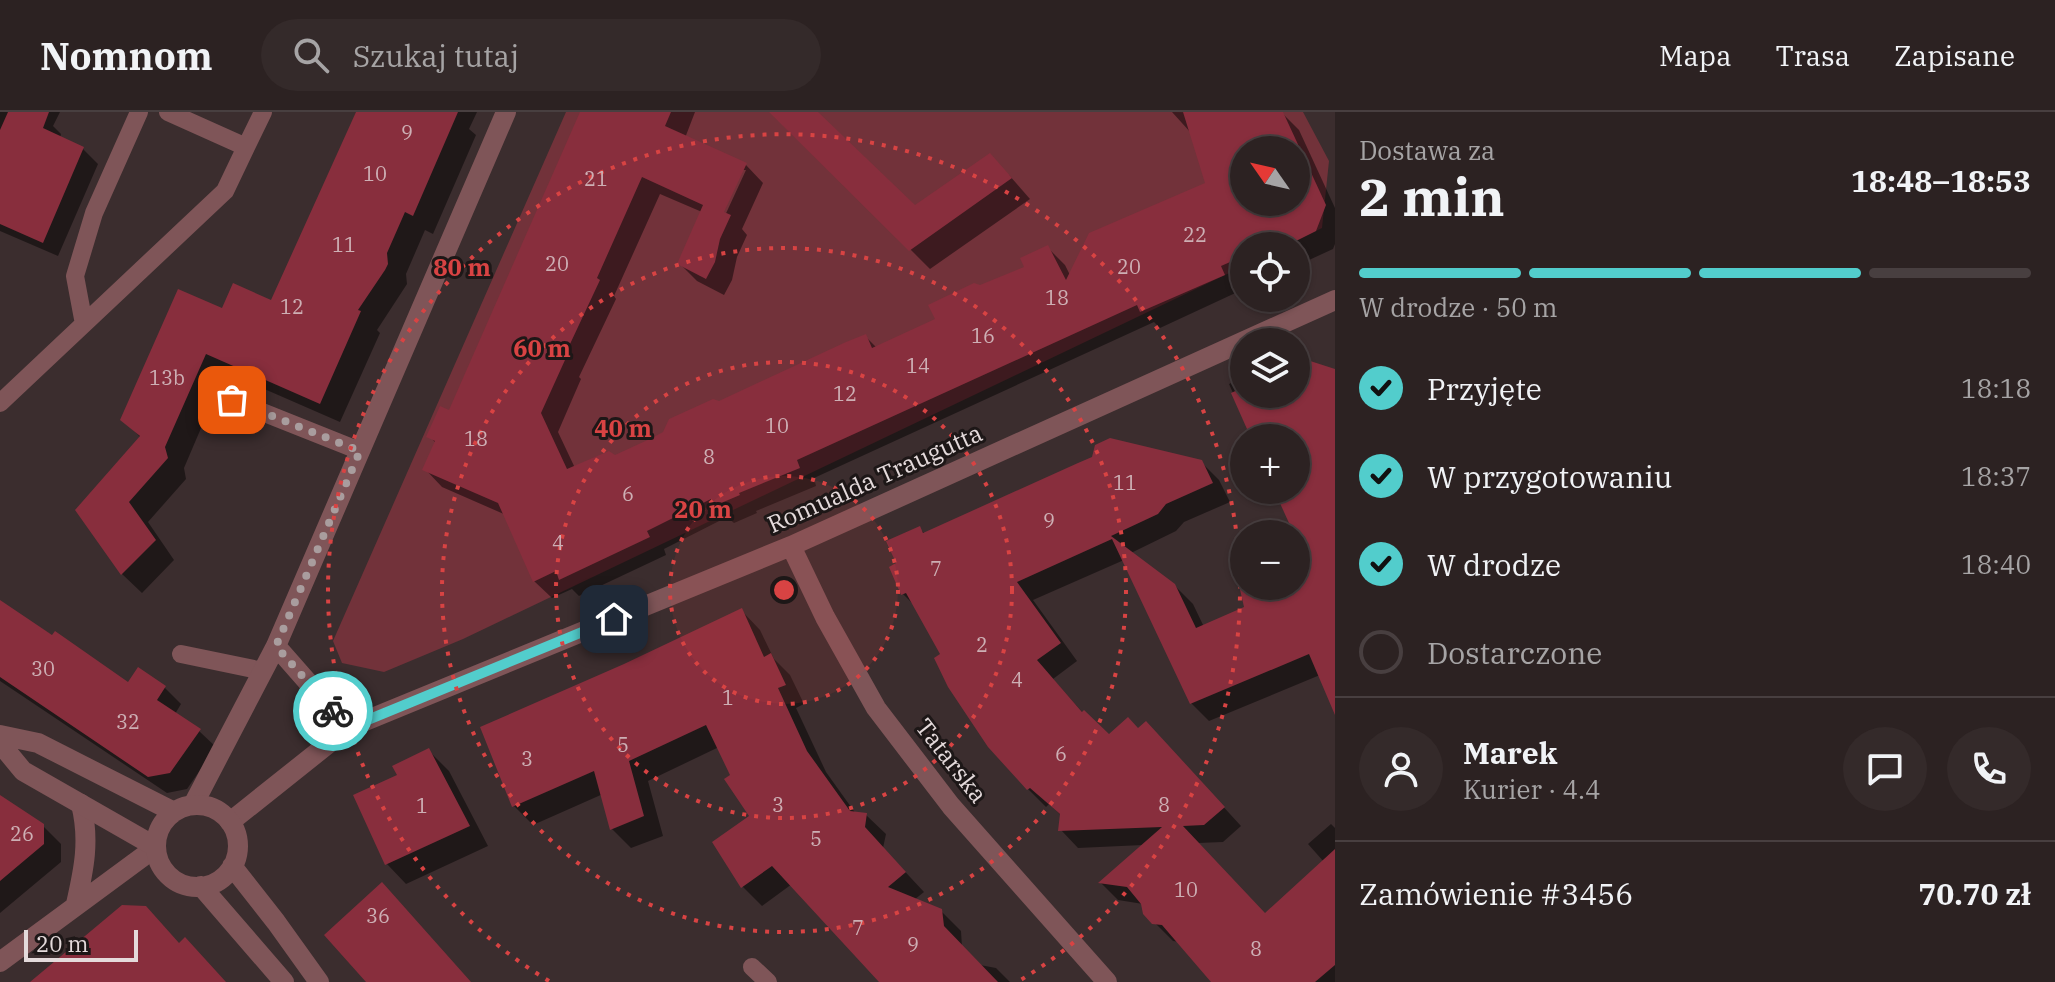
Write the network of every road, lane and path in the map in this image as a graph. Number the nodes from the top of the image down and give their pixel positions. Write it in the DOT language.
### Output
graph roads {
  1 [pos="139,112"];
  2 [pos="168,112"];
  3 [pos="263,112"];
  4 [pos="506,112"];
  5 [pos="246,147"];
  6 [pos="1335,300"];
  7 [pos="84,324"];
  8 [pos="232,400"];
  9 [pos="0,403"];
  10 [pos="360,451"];
  11 [pos="791,546"];
  12 [pos="276,646"];
  13 [pos="181,654"];
  14 [pos="263,671"];
  15 [pos="348,728"];
  16 [pos="0,735"];
  17 [pos="0,743"];
  18 [pos="81,804"];
  19 [pos="183,808"];
  20 [pos="230,822"];
  21 [pos="156,847"];
  22 [pos="232,866"];
  23 [pos="201,886"];
  24 [pos="76,904"];
  25 [pos="0,962"];
  26 [pos="752,967"];
  27 [pos="284,982"];
  28 [pos="319,982"];
  29 [pos="768,982"];
  30 [pos="1107,982"];
  1 -- 7 [label="lane"];
  2 -- 5 [label="lane"];
  3 -- 5 [label="lane"];
  4 -- 10 [label="street"];
  5 -- 7 [label="lane"];
  6 -- 11 [label="street, Romualda Traugutta"];
  7 -- 9 [label="lane"];
  8 -- 10 [label="lane"];
  10 -- 12 [label="street"];
  11 -- 15 [label="street, Romualda Traugutta"];
  11 -- 30 [label="street, Tatarska"];
  12 -- 14 [label="street"];
  12 -- 15 [label="street"];
  13 -- 14 [label="lane"];
  14 -- 19 [label="street"];
  15 -- 20 [label="street, Romualda Traugutta"];
  16 -- 19 [label="street"];
  17 -- 18 [label="street"];
  18 -- 21 [label="street"];
  18 -- 24 [label="street"];
  19 -- 20 [label="street"];
  19 -- 21 [label="street"];
  20 -- 22 [label="street"];
  21 -- 23 [label="street"];
  21 -- 24 [label="street"];
  22 -- 23 [label="street"];
  22 -- 28 [label="street"];
  23 -- 27 [label="street"];
  24 -- 25 [label="street"];
  26 -- 29 [label="lane"];
}
